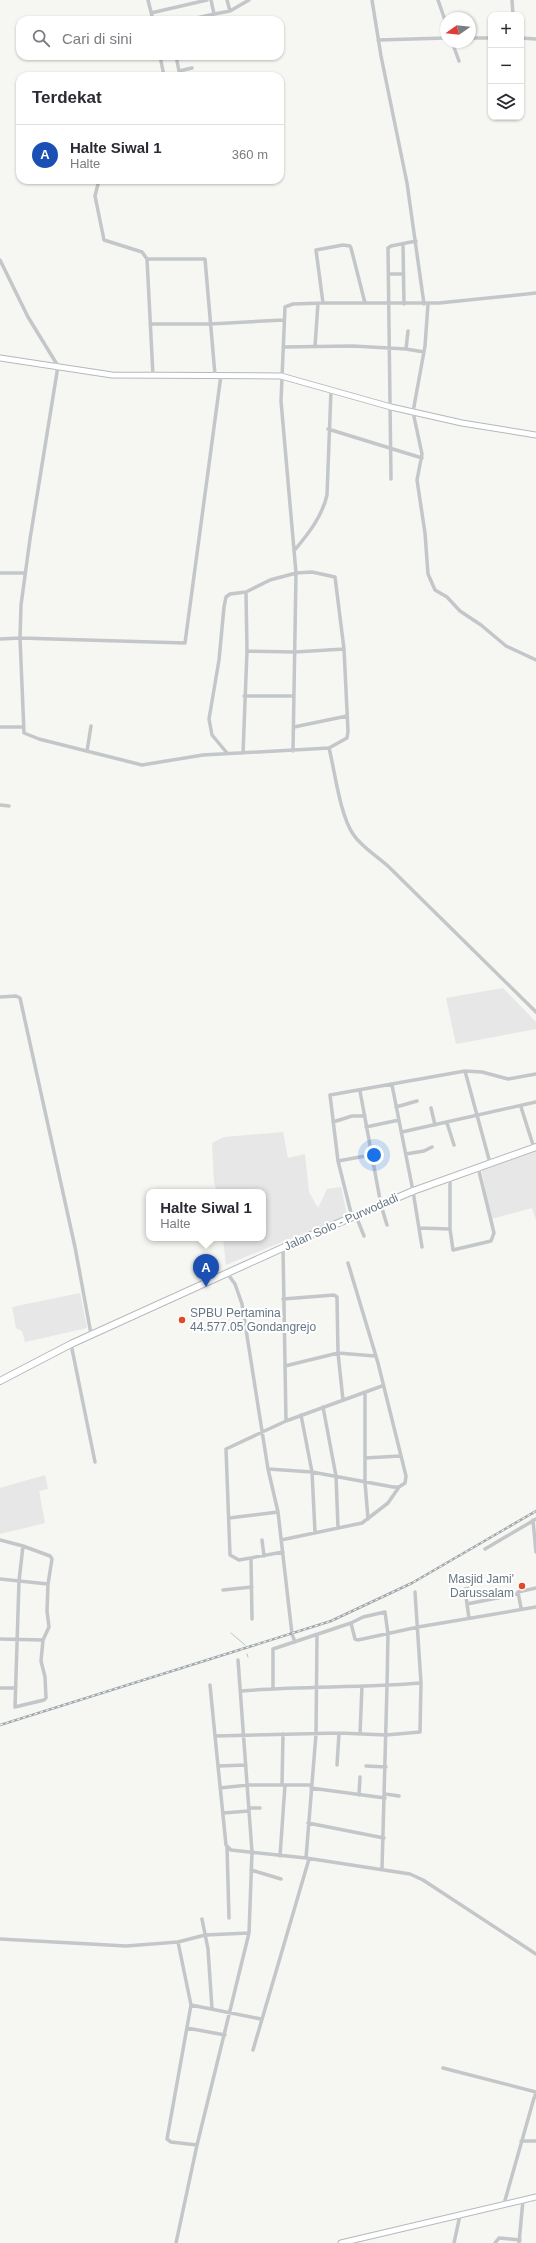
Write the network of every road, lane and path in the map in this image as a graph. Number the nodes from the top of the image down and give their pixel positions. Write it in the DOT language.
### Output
graph roads {
  1 [pos="148,0"];
  2 [pos="207,0"];
  3 [pos="211,0"];
  4 [pos="227,0"];
  5 [pos="250,0"];
  6 [pos="372,0"];
  7 [pos="438,0"];
  8 [pos="512,0"];
  9 [pos="243,1"];
  10 [pos="230,11"];
  11 [pos="442,12"];
  12 [pos="513,12"];
  13 [pos="151,13"];
  14 [pos="214,14"];
  15 [pos="152,16"];
  16 [pos="205,16"];
  17 [pos="440,38"];
  18 [pos="476,38"];
  19 [pos="488,38"];
  20 [pos="524,38"];
  21 [pos="536,39"];
  22 [pos="378,40"];
  23 [pos="454,48"];
  24 [pos="161,60"];
  25 [pos="177,60"];
  26 [pos="459,61"];
  27 [pos="192,68"];
  28 [pos="163,72"];
  29 [pos="179,72"];
  30 [pos="183,72"];
  31 [pos="98,184"];
  32 [pos="416,242"];
  33 [pos="403,244"];
  34 [pos="0,260"];
  35 [pos="147,260"];
  36 [pos="388,274"];
  37 [pos="403,274"];
  38 [pos="536,293"];
  39 [pos="318,303"];
  40 [pos="323,303"];
  41 [pos="365,303"];
  42 [pos="389,304"];
  43 [pos="404,304"];
  44 [pos="426,304"];
  45 [pos="283,320"];
  46 [pos="150,324"];
  47 [pos="210,324"];
  48 [pos="408,331"];
  49 [pos="315,346"];
  50 [pos="283,347"];
  51 [pos="391,347"];
  52 [pos="406,349"];
  53 [pos="424,352"];
  54 [pos="0,358"];
  55 [pos="58,366"];
  56 [pos="218,375"];
  57 [pos="153,376"];
  58 [pos="281,376"];
  59 [pos="331,390"];
  60 [pos="392,407"];
  61 [pos="413,412"];
  62 [pos="328,429"];
  63 [pos="536,435"];
  64 [pos="391,449"];
  65 [pos="422,458"];
  66 [pos="391,479"];
  67 [pos="294,551"];
  68 [pos="296,572"];
  69 [pos="0,573"];
  70 [pos="25,573"];
  71 [pos="246,592"];
  72 [pos="20,638"];
  73 [pos="0,639"];
  74 [pos="344,649"];
  75 [pos="246,651"];
  76 [pos="295,652"];
  77 [pos="536,660"];
  78 [pos="244,696"];
  79 [pos="294,696"];
  80 [pos="347,716"];
  81 [pos="0,726"];
  82 [pos="91,726"];
  83 [pos="23,727"];
  84 [pos="294,727"];
  85 [pos="329,748"];
  86 [pos="87,751"];
  87 [pos="293,751"];
  88 [pos="228,753"];
  89 [pos="243,753"];
  90 [pos="0,805"];
  91 [pos="9,806"];
  92 [pos="0,998"];
  93 [pos="536,1012"];
  94 [pos="465,1071"];
  95 [pos="536,1074"];
  96 [pos="392,1085"];
  97 [pos="360,1091"];
  98 [pos="417,1101"];
  99 [pos="536,1102"];
  100 [pos="396,1107"];
  101 [pos="521,1107"];
  102 [pos="431,1108"];
  103 [pos="365,1116"];
  104 [pos="478,1117"];
  105 [pos="399,1120"];
  106 [pos="334,1122"];
  107 [pos="447,1123"];
  108 [pos="435,1125"];
  109 [pos="366,1128"];
  110 [pos="402,1132"];
  111 [pos="454,1145"];
  112 [pos="432,1148"];
  113 [pos="535,1148"];
  114 [pos="406,1154"];
  115 [pos="371,1155"];
  116 [pos="338,1161"];
  117 [pos="490,1163"];
  118 [pos="478,1167"];
  119 [pos="450,1177"];
  120 [pos="413,1191"];
  121 [pos="381,1205"];
  122 [pos="354,1217"];
  123 [pos="387,1225"];
  124 [pos="420,1228"];
  125 [pos="450,1229"];
  126 [pos="364,1236"];
  127 [pos="422,1247"];
  128 [pos="283,1248"];
  129 [pos="348,1263"];
  130 [pos="227,1274"];
  131 [pos="283,1299"];
  132 [pos="91,1334"];
  133 [pos="71,1344"];
  134 [pos="338,1354"];
  135 [pos="375,1356"];
  136 [pos="284,1366"];
  137 [pos="0,1381"];
  138 [pos="382,1386"];
  139 [pos="365,1394"];
  140 [pos="343,1400"];
  141 [pos="323,1407"];
  142 [pos="301,1415"];
  143 [pos="286,1421"];
  144 [pos="264,1431"];
  145 [pos="400,1456"];
  146 [pos="365,1458"];
  147 [pos="95,1462"];
  148 [pos="268,1469"];
  149 [pos="312,1472"];
  150 [pos="336,1476"];
  151 [pos="365,1482"];
  152 [pos="399,1487"];
  153 [pos="278,1512"];
  154 [pos="229,1518"];
  155 [pos="368,1519"];
  156 [pos="535,1520"];
  157 [pos="338,1527"];
  158 [pos="315,1532"];
  159 [pos="0,1540"];
  160 [pos="262,1540"];
  161 [pos="281,1540"];
  162 [pos="24,1546"];
  163 [pos="485,1549"];
  164 [pos="283,1552"];
  165 [pos="536,1552"];
  166 [pos="264,1556"];
  167 [pos="250,1559"];
  168 [pos="0,1579"];
  169 [pos="19,1581"];
  170 [pos="48,1584"];
  171 [pos="252,1587"];
  172 [pos="470,1588"];
  173 [pos="536,1588"];
  174 [pos="223,1590"];
  175 [pos="415,1592"];
  176 [pos="517,1594"];
  177 [pos="467,1604"];
  178 [pos="536,1607"];
  179 [pos="521,1608"];
  180 [pos="469,1618"];
  181 [pos="252,1619"];
  182 [pos="351,1623"];
  183 [pos="418,1627"];
  184 [pos="388,1634"];
  185 [pos="317,1636"];
  186 [pos="0,1639"];
  187 [pos="16,1640"];
  188 [pos="43,1640"];
  189 [pos="296,1642"];
  190 [pos="238,1660"];
  191 [pos="421,1683"];
  192 [pos="210,1685"];
  193 [pos="362,1686"];
  194 [pos="388,1686"];
  195 [pos="316,1687"];
  196 [pos="0,1688"];
  197 [pos="16,1688"];
  198 [pos="273,1688"];
  199 [pos="241,1692"];
  200 [pos="339,1733"];
  201 [pos="283,1734"];
  202 [pos="316,1734"];
  203 [pos="360,1734"];
  204 [pos="386,1734"];
  205 [pos="243,1735"];
  206 [pos="215,1736"];
  207 [pos="246,1765"];
  208 [pos="337,1765"];
  209 [pos="218,1766"];
  210 [pos="366,1766"];
  211 [pos="386,1767"];
  212 [pos="360,1777"];
  213 [pos="248,1785"];
  214 [pos="283,1785"];
  215 [pos="311,1787"];
  216 [pos="220,1788"];
  217 [pos="359,1794"];
  218 [pos="385,1796"];
  219 [pos="399,1796"];
  220 [pos="260,1808"];
  221 [pos="249,1810"];
  222 [pos="223,1814"];
  223 [pos="308,1823"];
  224 [pos="384,1838"];
  225 [pos="227,1847"];
  226 [pos="252,1852"];
  227 [pos="280,1856"];
  228 [pos="308,1858"];
  229 [pos="382,1869"];
  230 [pos="251,1870"];
  231 [pos="281,1879"];
  232 [pos="229,1918"];
  233 [pos="202,1920"];
  234 [pos="249,1933"];
  235 [pos="205,1935"];
  236 [pos="0,1938"];
  237 [pos="178,1942"];
  238 [pos="536,1954"];
  239 [pos="191,2005"];
  240 [pos="212,2009"];
  241 [pos="230,2013"];
  242 [pos="261,2019"];
  243 [pos="187,2028"];
  244 [pos="225,2035"];
  245 [pos="253,2050"];
  246 [pos="443,2068"];
  247 [pos="536,2096"];
  248 [pos="521,2141"];
  249 [pos="536,2141"];
  250 [pos="196,2145"];
  251 [pos="536,2197"];
  252 [pos="523,2200"];
  253 [pos="504,2204"];
  254 [pos="460,2215"];
  255 [pos="519,2242"];
  256 [pos="176,2243"];
  257 [pos="341,2243"];
  258 [pos="454,2243"];
  259 [pos="495,2243"];
  1 -- 13 [label="street"];
  2 -- 13 [label="street"];
  3 -- 14 [label="street"];
  4 -- 10 [label="street"];
  5 -- 9 [label="street"];
  6 -- 22 [label="street"];
  7 -- 11 [label="street"];
  8 -- 12 [label="street"];
  9 -- 10 [label="street"];
  10 -- 14 [label="street"];
  13 -- 15 [label="street"];
  14 -- 16 [label="street"];
  17 -- 22 [label="street"];
  18 -- 19 [label="street"];
  20 -- 21 [label="street"];
  22 -- 32 [label="street"];
  23 -- 26 [label="street"];
  24 -- 28 [label="street"];
  25 -- 29 [label="street"];
  27 -- 30 [label="street"];
  31 -- 35 [label="street"];
  32 -- 33 [label="street"];
  32 -- 44 [label="street"];
  33 -- 36 [label="street"];
  33 -- 37 [label="street"];
  34 -- 55 [label="street"];
  35 -- 46 [label="street"];
  35 -- 47 [label="street"];
  36 -- 37 [label="street"];
  36 -- 42 [label="street"];
  37 -- 43 [label="street"];
  38 -- 44 [label="street"];
  39 -- 40 [label="street"];
  39 -- 45 [label="street"];
  39 -- 49 [label="street"];
  40 -- 41 [label="street"];
  40 -- 41 [label="street"];
  41 -- 42 [label="street"];
  42 -- 43 [label="street"];
  42 -- 51 [label="street"];
  43 -- 44 [label="street"];
  44 -- 53 [label="street"];
  45 -- 47 [label="street"];
  45 -- 50 [label="street"];
  46 -- 47 [label="street"];
  46 -- 57 [label="street"];
  47 -- 56 [label="street"];
  48 -- 52 [label="street"];
  49 -- 50 [label="street"];
  49 -- 51 [label="street"];
  50 -- 58 [label="street"];
  51 -- 52 [label="street"];
  51 -- 60 [label="street"];
  52 -- 53 [label="street"];
  53 -- 61 [label="street"];
  54 -- 55 [label="street"];
  55 -- 57 [label="street"];
  55 -- 70 [label="street"];
  56 -- 57 [label="street"];
  56 -- 58 [label="street"];
  56 -- 72 [label="street"];
  58 -- 59 [label="street"];
  58 -- 67 [label="street"];
  59 -- 60 [label="street"];
  59 -- 62 [label="street"];
  60 -- 61 [label="street"];
  60 -- 64 [label="street"];
  61 -- 63 [label="street"];
  61 -- 65 [label="street"];
  62 -- 64 [label="street"];
  62 -- 67 [label="street"];
  64 -- 65 [label="street"];
  64 -- 66 [label="street"];
  65 -- 77 [label="street"];
  67 -- 68 [label="street"];
  68 -- 71 [label="street"];
  68 -- 74 [label="street"];
  68 -- 76 [label="street"];
  69 -- 70 [label="street"];
  70 -- 72 [label="street"];
  71 -- 75 [label="street"];
  71 -- 88 [label="street"];
  72 -- 73 [label="street"];
  72 -- 83 [label="street"];
  74 -- 76 [label="street"];
  74 -- 80 [label="street"];
  75 -- 76 [label="street"];
  75 -- 78 [label="street"];
  76 -- 79 [label="street"];
  78 -- 79 [label="street"];
  78 -- 89 [label="street"];
  79 -- 84 [label="street"];
  80 -- 84 [label="street"];
  80 -- 85 [label="street"];
  81 -- 83 [label="street"];
  82 -- 86 [label="street"];
  83 -- 86 [label="street"];
  84 -- 87 [label="street"];
  85 -- 87 [label="street"];
  85 -- 93 [label="street"];
  86 -- 88 [label="street"];
  87 -- 89 [label="street"];
  88 -- 89 [label="street"];
  90 -- 91 [label="street"];
  92 -- 132 [label="street"];
  94 -- 95 [label="street"];
  94 -- 96 [label="street"];
  94 -- 104 [label="street"];
  96 -- 97 [label="street"];
  96 -- 100 [label="street"];
  97 -- 103 [label="street"];
  97 -- 106 [label="street"];
  98 -- 100 [label="street"];
  99 -- 101 [label="street"];
  100 -- 105 [label="street"];
  101 -- 104 [label="street"];
  101 -- 113 [label="street"];
  102 -- 108 [label="street"];
  103 -- 106 [label="street"];
  103 -- 109 [label="street"];
  104 -- 107 [label="street"];
  104 -- 117 [label="street"];
  105 -- 109 [label="street"];
  105 -- 110 [label="street"];
  106 -- 116 [label="street"];
  107 -- 108 [label="street"];
  107 -- 111 [label="street"];
  108 -- 110 [label="street"];
  109 -- 115 [label="street"];
  110 -- 114 [label="street"];
  112 -- 114 [label="street"];
  113 -- 117 [label="main road, Jalan Solo - Purwodadi"];
  114 -- 120 [label="street"];
  115 -- 116 [label="street"];
  115 -- 121 [label="street"];
  116 -- 122 [label="street"];
  117 -- 118 [label="main road, Jalan Solo - Purwodadi"];
  118 -- 119 [label="main road, Jalan Solo - Purwodadi"];
  118 -- 125 [label="street"];
  119 -- 120 [label="main road, Jalan Solo - Purwodadi"];
  119 -- 125 [label="street"];
  120 -- 121 [label="main road, Jalan Solo - Purwodadi"];
  120 -- 124 [label="street"];
  121 -- 122 [label="main road, Jalan Solo - Purwodadi"];
  121 -- 123 [label="street"];
  122 -- 126 [label="street"];
  122 -- 128 [label="main road, Jalan Solo - Purwodadi"];
  124 -- 125 [label="street"];
  124 -- 127 [label="street"];
  128 -- 130 [label="main road, Jalan Solo - Purwodadi"];
  128 -- 131 [label="street"];
  129 -- 135 [label="street"];
  130 -- 132 [label="main road, Jalan Solo - Purwodadi"];
  130 -- 144 [label="street"];
  131 -- 134 [label="street"];
  131 -- 136 [label="street"];
  132 -- 133 [label="main road, Jalan Solo - Purwodadi"];
  133 -- 137 [label="main road, Jalan Solo - Purwodadi"];
  133 -- 147 [label="street"];
  134 -- 135 [label="street"];
  134 -- 136 [label="street"];
  134 -- 140 [label="street"];
  135 -- 138 [label="street"];
  136 -- 143 [label="street"];
  138 -- 139 [label="street"];
  138 -- 145 [label="street"];
  139 -- 140 [label="street"];
  139 -- 146 [label="street"];
  140 -- 141 [label="street"];
  141 -- 142 [label="street"];
  141 -- 150 [label="street"];
  142 -- 143 [label="street"];
  142 -- 149 [label="street"];
  143 -- 144 [label="street"];
  144 -- 148 [label="street"];
  144 -- 154 [label="street"];
  145 -- 146 [label="street"];
  145 -- 152 [label="street"];
  146 -- 151 [label="street"];
  148 -- 149 [label="street"];
  148 -- 153 [label="street"];
  149 -- 150 [label="street"];
  149 -- 158 [label="street"];
  150 -- 151 [label="street"];
  150 -- 157 [label="street"];
  151 -- 152 [label="street"];
  151 -- 155 [label="street"];
  152 -- 155 [label="street"];
  153 -- 154 [label="street"];
  153 -- 161 [label="street"];
  154 -- 167 [label="street"];
  155 -- 157 [label="street"];
  156 -- 163 [label="street"];
  156 -- 165 [label="street"];
  157 -- 158 [label="street"];
  158 -- 161 [label="street"];
  159 -- 162 [label="street"];
  160 -- 166 [label="street"];
  161 -- 164 [label="street"];
  162 -- 169 [label="street"];
  162 -- 170 [label="street"];
  164 -- 166 [label="street"];
  164 -- 189 [label="street"];
  166 -- 167 [label="street"];
  167 -- 171 [label="street"];
  168 -- 169 [label="street"];
  169 -- 170 [label="street"];
  169 -- 187 [label="street"];
  170 -- 188 [label="street"];
  171 -- 174 [label="street"];
  171 -- 181 [label="street"];
  172 -- 177 [label="street"];
  173 -- 176 [label="street"];
  175 -- 183 [label="street"];
  176 -- 177 [label="street"];
  176 -- 179 [label="street"];
  177 -- 180 [label="street"];
  178 -- 179 [label="street"];
  179 -- 180 [label="street"];
  180 -- 183 [label="street"];
  182 -- 184 [label="street"];
  182 -- 184 [label="street"];
  182 -- 185 [label="street"];
  183 -- 184 [label="street"];
  183 -- 191 [label="street"];
  184 -- 194 [label="street"];
  185 -- 189 [label="street"];
  185 -- 195 [label="street"];
  186 -- 187 [label="street"];
  187 -- 188 [label="street"];
  187 -- 197 [label="street"];
  188 -- 197 [label="street"];
  189 -- 198 [label="street"];
  190 -- 199 [label="street"];
  191 -- 194 [label="street"];
  191 -- 204 [label="street"];
  192 -- 206 [label="street"];
  193 -- 194 [label="street"];
  193 -- 195 [label="street"];
  193 -- 203 [label="street"];
  194 -- 204 [label="street"];
  195 -- 198 [label="street"];
  195 -- 202 [label="street"];
  196 -- 197 [label="street"];
  198 -- 199 [label="street"];
  199 -- 205 [label="street"];
  200 -- 202 [label="street"];
  200 -- 203 [label="street"];
  200 -- 208 [label="street"];
  201 -- 202 [label="street"];
  201 -- 205 [label="street"];
  201 -- 214 [label="street"];
  202 -- 215 [label="street"];
  203 -- 204 [label="street"];
  204 -- 211 [label="street"];
  205 -- 206 [label="street"];
  205 -- 207 [label="street"];
  206 -- 209 [label="street"];
  207 -- 209 [label="street"];
  207 -- 213 [label="street"];
  209 -- 216 [label="street"];
  210 -- 211 [label="street"];
  211 -- 218 [label="street"];
  212 -- 217 [label="street"];
  213 -- 214 [label="street"];
  213 -- 216 [label="street"];
  213 -- 221 [label="street"];
  214 -- 215 [label="street"];
  214 -- 227 [label="street"];
  215 -- 217 [label="street"];
  215 -- 223 [label="street"];
  216 -- 222 [label="street"];
  217 -- 218 [label="street"];
  218 -- 219 [label="street"];
  218 -- 224 [label="street"];
  220 -- 221 [label="street"];
  221 -- 222 [label="street"];
  221 -- 226 [label="street"];
  222 -- 225 [label="street"];
  223 -- 224 [label="street"];
  223 -- 228 [label="street"];
  224 -- 229 [label="street"];
  225 -- 226 [label="street"];
  225 -- 232 [label="street"];
  226 -- 227 [label="street"];
  226 -- 230 [label="street"];
  227 -- 228 [label="street"];
  228 -- 229 [label="street"];
  228 -- 242 [label="street"];
  229 -- 238 [label="street"];
  230 -- 231 [label="street"];
  230 -- 234 [label="street"];
  233 -- 235 [label="street"];
  234 -- 235 [label="street"];
  234 -- 241 [label="street"];
  235 -- 237 [label="street"];
  235 -- 240 [label="street"];
  236 -- 237 [label="street"];
  237 -- 239 [label="street"];
  239 -- 240 [label="street"];
  239 -- 243 [label="street"];
  240 -- 241 [label="street"];
  241 -- 242 [label="street"];
  241 -- 244 [label="street"];
  242 -- 245 [label="street"];
  243 -- 244 [label="street"];
  243 -- 250 [label="street"];
  244 -- 250 [label="street"];
  246 -- 247 [label="street"];
  247 -- 248 [label="street"];
  248 -- 249 [label="street"];
  248 -- 253 [label="street"];
  250 -- 256 [label="street"];
  251 -- 252 [label="street"];
  252 -- 253 [label="street"];
  252 -- 255 [label="street"];
  253 -- 254 [label="street"];
  254 -- 257 [label="street"];
  254 -- 258 [label="street"];
  255 -- 259 [label="street"];
}
